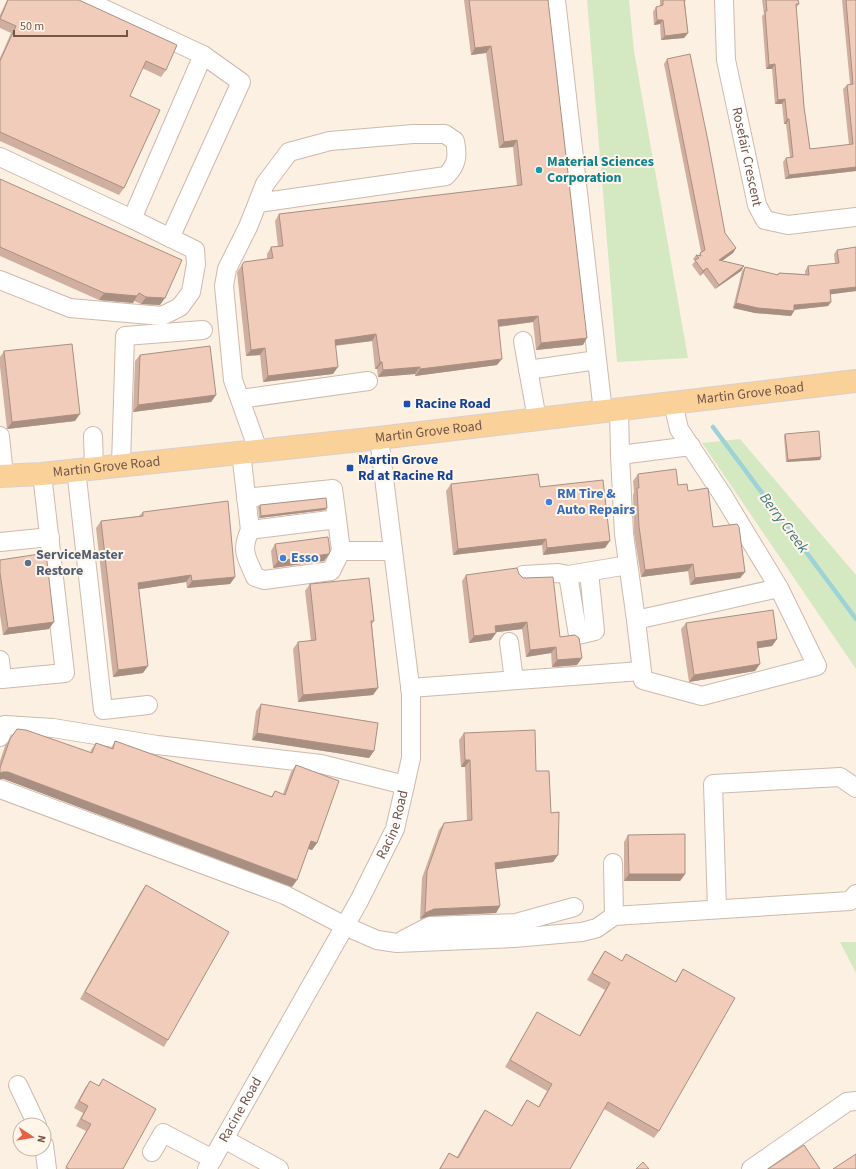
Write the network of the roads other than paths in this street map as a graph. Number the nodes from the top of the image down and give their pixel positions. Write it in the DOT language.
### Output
graph roads {
  1 [pos="84,0"];
  2 [pos="556,0"];
  3 [pos="724,0"];
  4 [pos="203,55"];
  5 [pos="0,157"];
  6 [pos="258,203"];
  7 [pos="856,217"];
  8 [pos="132,219"];
  9 [pos="170,238"];
  10 [pos="0,280"];
  11 [pos="203,330"];
  12 [pos="524,341"];
  13 [pos="597,360"];
  14 [pos="528,370"];
  15 [pos="368,380"];
  16 [pos="856,382"];
  17 [pos="240,399"];
  18 [pos="673,403"];
  19 [pos="611,411"];
  20 [pos="537,419"];
  21 [pos="0,436"];
  22 [pos="93,436"];
  23 [pos="379,438"];
  24 [pos="691,446"];
  25 [pos="250,451"];
  26 [pos="620,455"];
  27 [pos="122,464"];
  28 [pos="85,468"];
  29 [pos="42,474"];
  30 [pos="2,476"];
  31 [pos="246,498"];
  32 [pos="312,506"];
  33 [pos="294,508"];
  34 [pos="276,511"];
  35 [pos="337,519"];
  36 [pos="250,530"];
  37 [pos="50,537"];
  38 [pos="0,542"];
  39 [pos="341,551"];
  40 [pos="393,551"];
  41 [pos="628,565"];
  42 [pos="589,572"];
  43 [pos="523,575"];
  44 [pos="568,575"];
  45 [pos="780,588"];
  46 [pos="636,620"];
  47 [pos="509,642"];
  48 [pos="0,660"];
  49 [pos="641,671"];
  50 [pos="514,680"];
  51 [pos="410,688"];
  52 [pos="148,705"];
  53 [pos="0,737"];
  54 [pos="405,785"];
  55 [pos="856,788"];
  56 [pos="0,789"];
  57 [pos="613,863"];
  58 [pos="856,894"];
  59 [pos="574,907"];
  60 [pos="717,909"];
  61 [pos="614,916"];
  62 [pos="345,926"];
  63 [pos="397,943"];
  64 [pos="18,1086"];
  65 [pos="856,1101"];
  66 [pos="33,1117"];
  67 [pos="224,1139"];
  68 [pos="152,1152"];
  69 [pos="46,1157"];
  70 [pos="210,1164"];
  71 [pos="47,1169"];
  72 [pos="279,1169"];
  73 [pos="751,1169"];
  1 -- 4 [label="street"];
  2 -- 13 [label="street"];
  3 -- 7 [label="street, Rosefair Crescent"];
  4 -- 8 [label="street"];
  4 -- 9 [label="street"];
  5 -- 8 [label="street"];
  6 -- 6 [label="street"];
  6 -- 17 [label="street"];
  8 -- 9 [label="street"];
  9 -- 10 [label="street"];
  11 -- 27 [label="street"];
  12 -- 14 [label="street"];
  13 -- 14 [label="street"];
  13 -- 19 [label="street"];
  14 -- 20 [label="street"];
  15 -- 17 [label="street"];
  16 -- 18 [label="main road, Martin Grove Road"];
  17 -- 25 [label="street"];
  18 -- 19 [label="main road, Martin Grove Road"];
  18 -- 24 [label="street"];
  19 -- 20 [label="main road, Martin Grove Road"];
  19 -- 26 [label="street"];
  20 -- 23 [label="main road, Martin Grove Road"];
  21 -- 30 [label="street"];
  22 -- 28 [label="street"];
  23 -- 25 [label="main road, Martin Grove Road"];
  23 -- 40 [label="street, Racine Road"];
  24 -- 26 [label="street"];
  24 -- 45 [label="street"];
  25 -- 27 [label="main road, Martin Grove Road"];
  25 -- 31 [label="street"];
  26 -- 41 [label="street"];
  27 -- 28 [label="main road, Martin Grove Road"];
  28 -- 29 [label="main road, Martin Grove Road"];
  28 -- 52 [label="street"];
  29 -- 30 [label="main road, Martin Grove Road"];
  29 -- 37 [label="street"];
  31 -- 34 [label="street"];
  31 -- 36 [label="street"];
  32 -- 33 [label="street"];
  32 -- 33 [label="street"];
  32 -- 35 [label="street"];
  32 -- 35 [label="street"];
  33 -- 34 [label="street"];
  33 -- 34 [label="street"];
  34 -- 36 [label="street"];
  35 -- 39 [label="street"];
  36 -- 39 [label="street"];
  37 -- 38 [label="street"];
  37 -- 48 [label="street"];
  39 -- 40 [label="street"];
  40 -- 51 [label="street, Racine Road"];
  41 -- 42 [label="street"];
  41 -- 46 [label="street"];
  42 -- 44 [label="street"];
  42 -- 44 [label="street"];
  43 -- 44 [label="street"];
  45 -- 46 [label="street"];
  45 -- 49 [label="street"];
  46 -- 49 [label="street"];
  47 -- 50 [label="street"];
  49 -- 50 [label="street"];
  50 -- 51 [label="street"];
  51 -- 54 [label="street, Racine Road"];
  53 -- 54 [label="street"];
  54 -- 62 [label="street, Racine Road"];
  55 -- 60 [label="street"];
  56 -- 62 [label="street"];
  57 -- 61 [label="street"];
  58 -- 60 [label="street"];
  59 -- 63 [label="street"];
  60 -- 61 [label="street"];
  61 -- 63 [label="street"];
  62 -- 63 [label="street"];
  62 -- 67 [label="street, Racine Road"];
  64 -- 66 [label="street"];
  65 -- 73 [label="street"];
  67 -- 70 [label="street, Racine Road"];
  67 -- 72 [label="street"];
  68 -- 70 [label="street"];
  69 -- 71 [label="street"];
}
